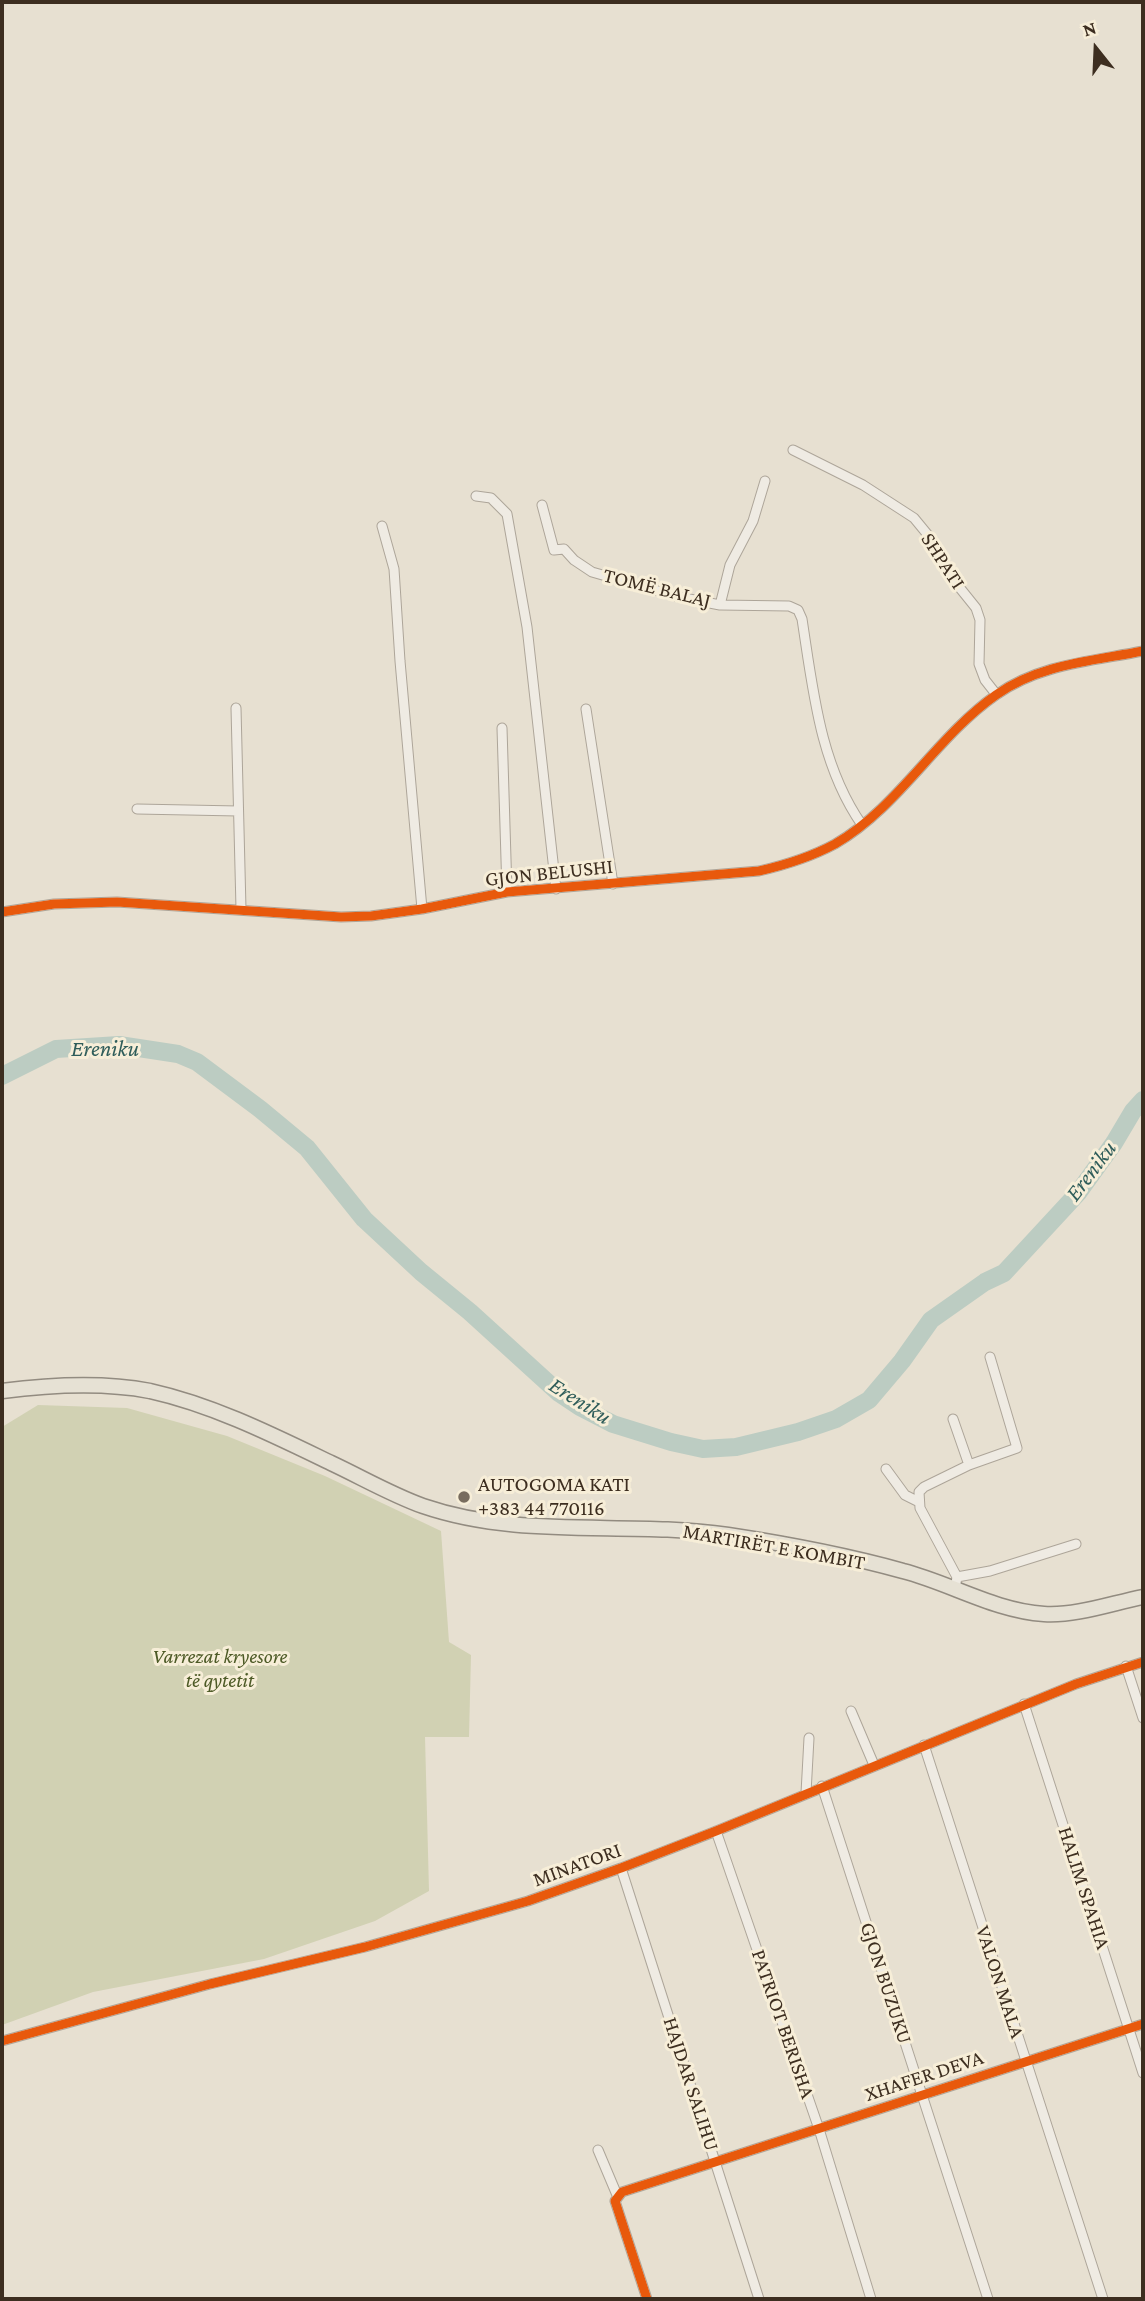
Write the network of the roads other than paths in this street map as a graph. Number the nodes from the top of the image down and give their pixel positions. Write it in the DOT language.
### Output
graph roads {
  1 [pos="793,450"];
  2 [pos="765,481"];
  3 [pos="476,496"];
  4 [pos="542,505"];
  5 [pos="382,526"];
  6 [pos="720,605"];
  7 [pos="1143,651"];
  8 [pos="996,694"];
  9 [pos="236,708"];
  10 [pos="586,709"];
  11 [pos="502,728"];
  12 [pos="137,808"];
  13 [pos="238,811"];
  14 [pos="862,825"];
  15 [pos="613,884"];
  16 [pos="556,889"];
  17 [pos="507,892"];
  18 [pos="241,909"];
  19 [pos="422,909"];
  20 [pos="2,912"];
  21 [pos="990,1357"];
  22 [pos="2,1391"];
  23 [pos="954,1419"];
  24 [pos="969,1465"];
  25 [pos="886,1469"];
  26 [pos="919,1502"];
  27 [pos="1076,1544"];
  28 [pos="956,1583"];
  29 [pos="1143,1595"];
  30 [pos="1143,1662"];
  31 [pos="1126,1666"];
  32 [pos="1024,1704"];
  33 [pos="851,1711"];
  34 [pos="1143,1718"];
  35 [pos="809,1738"];
  36 [pos="924,1745"];
  37 [pos="874,1765"];
  38 [pos="822,1786"];
  39 [pos="806,1793"];
  40 [pos="716,1831"];
  41 [pos="621,1868"];
  42 [pos="1143,2024"];
  43 [pos="1129,2028"];
  44 [pos="2,2041"];
  45 [pos="1026,2062"];
  46 [pos="1143,2073"];
  47 [pos="922,2095"];
  48 [pos="819,2129"];
  49 [pos="598,2150"];
  50 [pos="716,2162"];
  51 [pos="617,2195"];
  52 [pos="647,2299"];
  53 [pos="759,2299"];
  54 [pos="871,2299"];
  55 [pos="988,2299"];
  56 [pos="1103,2299"];
  1 -- 8 [label="street, SHPATI"];
  2 -- 6 [label="street"];
  3 -- 16 [label="street, GJON BELUSHI"];
  4 -- 6 [label="street, TOMË BALAJ"];
  5 -- 19 [label="street"];
  6 -- 14 [label="street, TOMË BALAJ"];
  7 -- 8 [label="street, GJON BELUSHI"];
  8 -- 14 [label="street, GJON BELUSHI"];
  9 -- 13 [label="street"];
  10 -- 15 [label="street"];
  11 -- 17 [label="street"];
  12 -- 13 [label="street"];
  13 -- 18 [label="street"];
  14 -- 15 [label="street, GJON BELUSHI"];
  15 -- 16 [label="street, GJON BELUSHI"];
  16 -- 17 [label="street, GJON BELUSHI"];
  17 -- 19 [label="street, GJON BELUSHI"];
  18 -- 19 [label="street, GJON BELUSHI"];
  18 -- 20 [label="street, GJON BELUSHI"];
  21 -- 24 [label="street"];
  22 -- 28 [label="main road, MARTIRËT E KOMBIT"];
  23 -- 24 [label="street"];
  24 -- 26 [label="street"];
  25 -- 26 [label="street"];
  26 -- 28 [label="street"];
  27 -- 28 [label="street"];
  28 -- 29 [label="main road, MARTIRËT E KOMBIT"];
  30 -- 31 [label="street, MINATORI"];
  31 -- 32 [label="street, MINATORI"];
  31 -- 34 [label="street"];
  32 -- 36 [label="street, MINATORI"];
  32 -- 43 [label="street, HALIM SPAHIA"];
  33 -- 37 [label="street"];
  35 -- 39 [label="street"];
  36 -- 37 [label="street, MINATORI"];
  36 -- 45 [label="street, VALON MALA"];
  37 -- 38 [label="street, MINATORI"];
  38 -- 39 [label="street, MINATORI"];
  38 -- 47 [label="street, GJON BUZUKU"];
  39 -- 40 [label="street, MINATORI"];
  40 -- 41 [label="street, MINATORI"];
  40 -- 48 [label="street, PATRIOT BERISHA"];
  41 -- 44 [label="street, MINATORI"];
  41 -- 50 [label="street, HAJDAR SALIHU"];
  42 -- 43 [label="street, XHAFER DEVA"];
  43 -- 45 [label="street, XHAFER DEVA"];
  43 -- 46 [label="street, HALIM SPAHIA"];
  45 -- 47 [label="street, XHAFER DEVA"];
  45 -- 56 [label="street, VALON MALA"];
  47 -- 48 [label="street, XHAFER DEVA"];
  47 -- 55 [label="street, GJON BUZUKU"];
  48 -- 50 [label="street, XHAFER DEVA"];
  48 -- 54 [label="street, PATRIOT BERISHA"];
  49 -- 51 [label="street"];
  50 -- 51 [label="street, XHAFER DEVA"];
  50 -- 53 [label="street, HAJDAR SALIHU"];
  51 -- 52 [label="street"];
}
